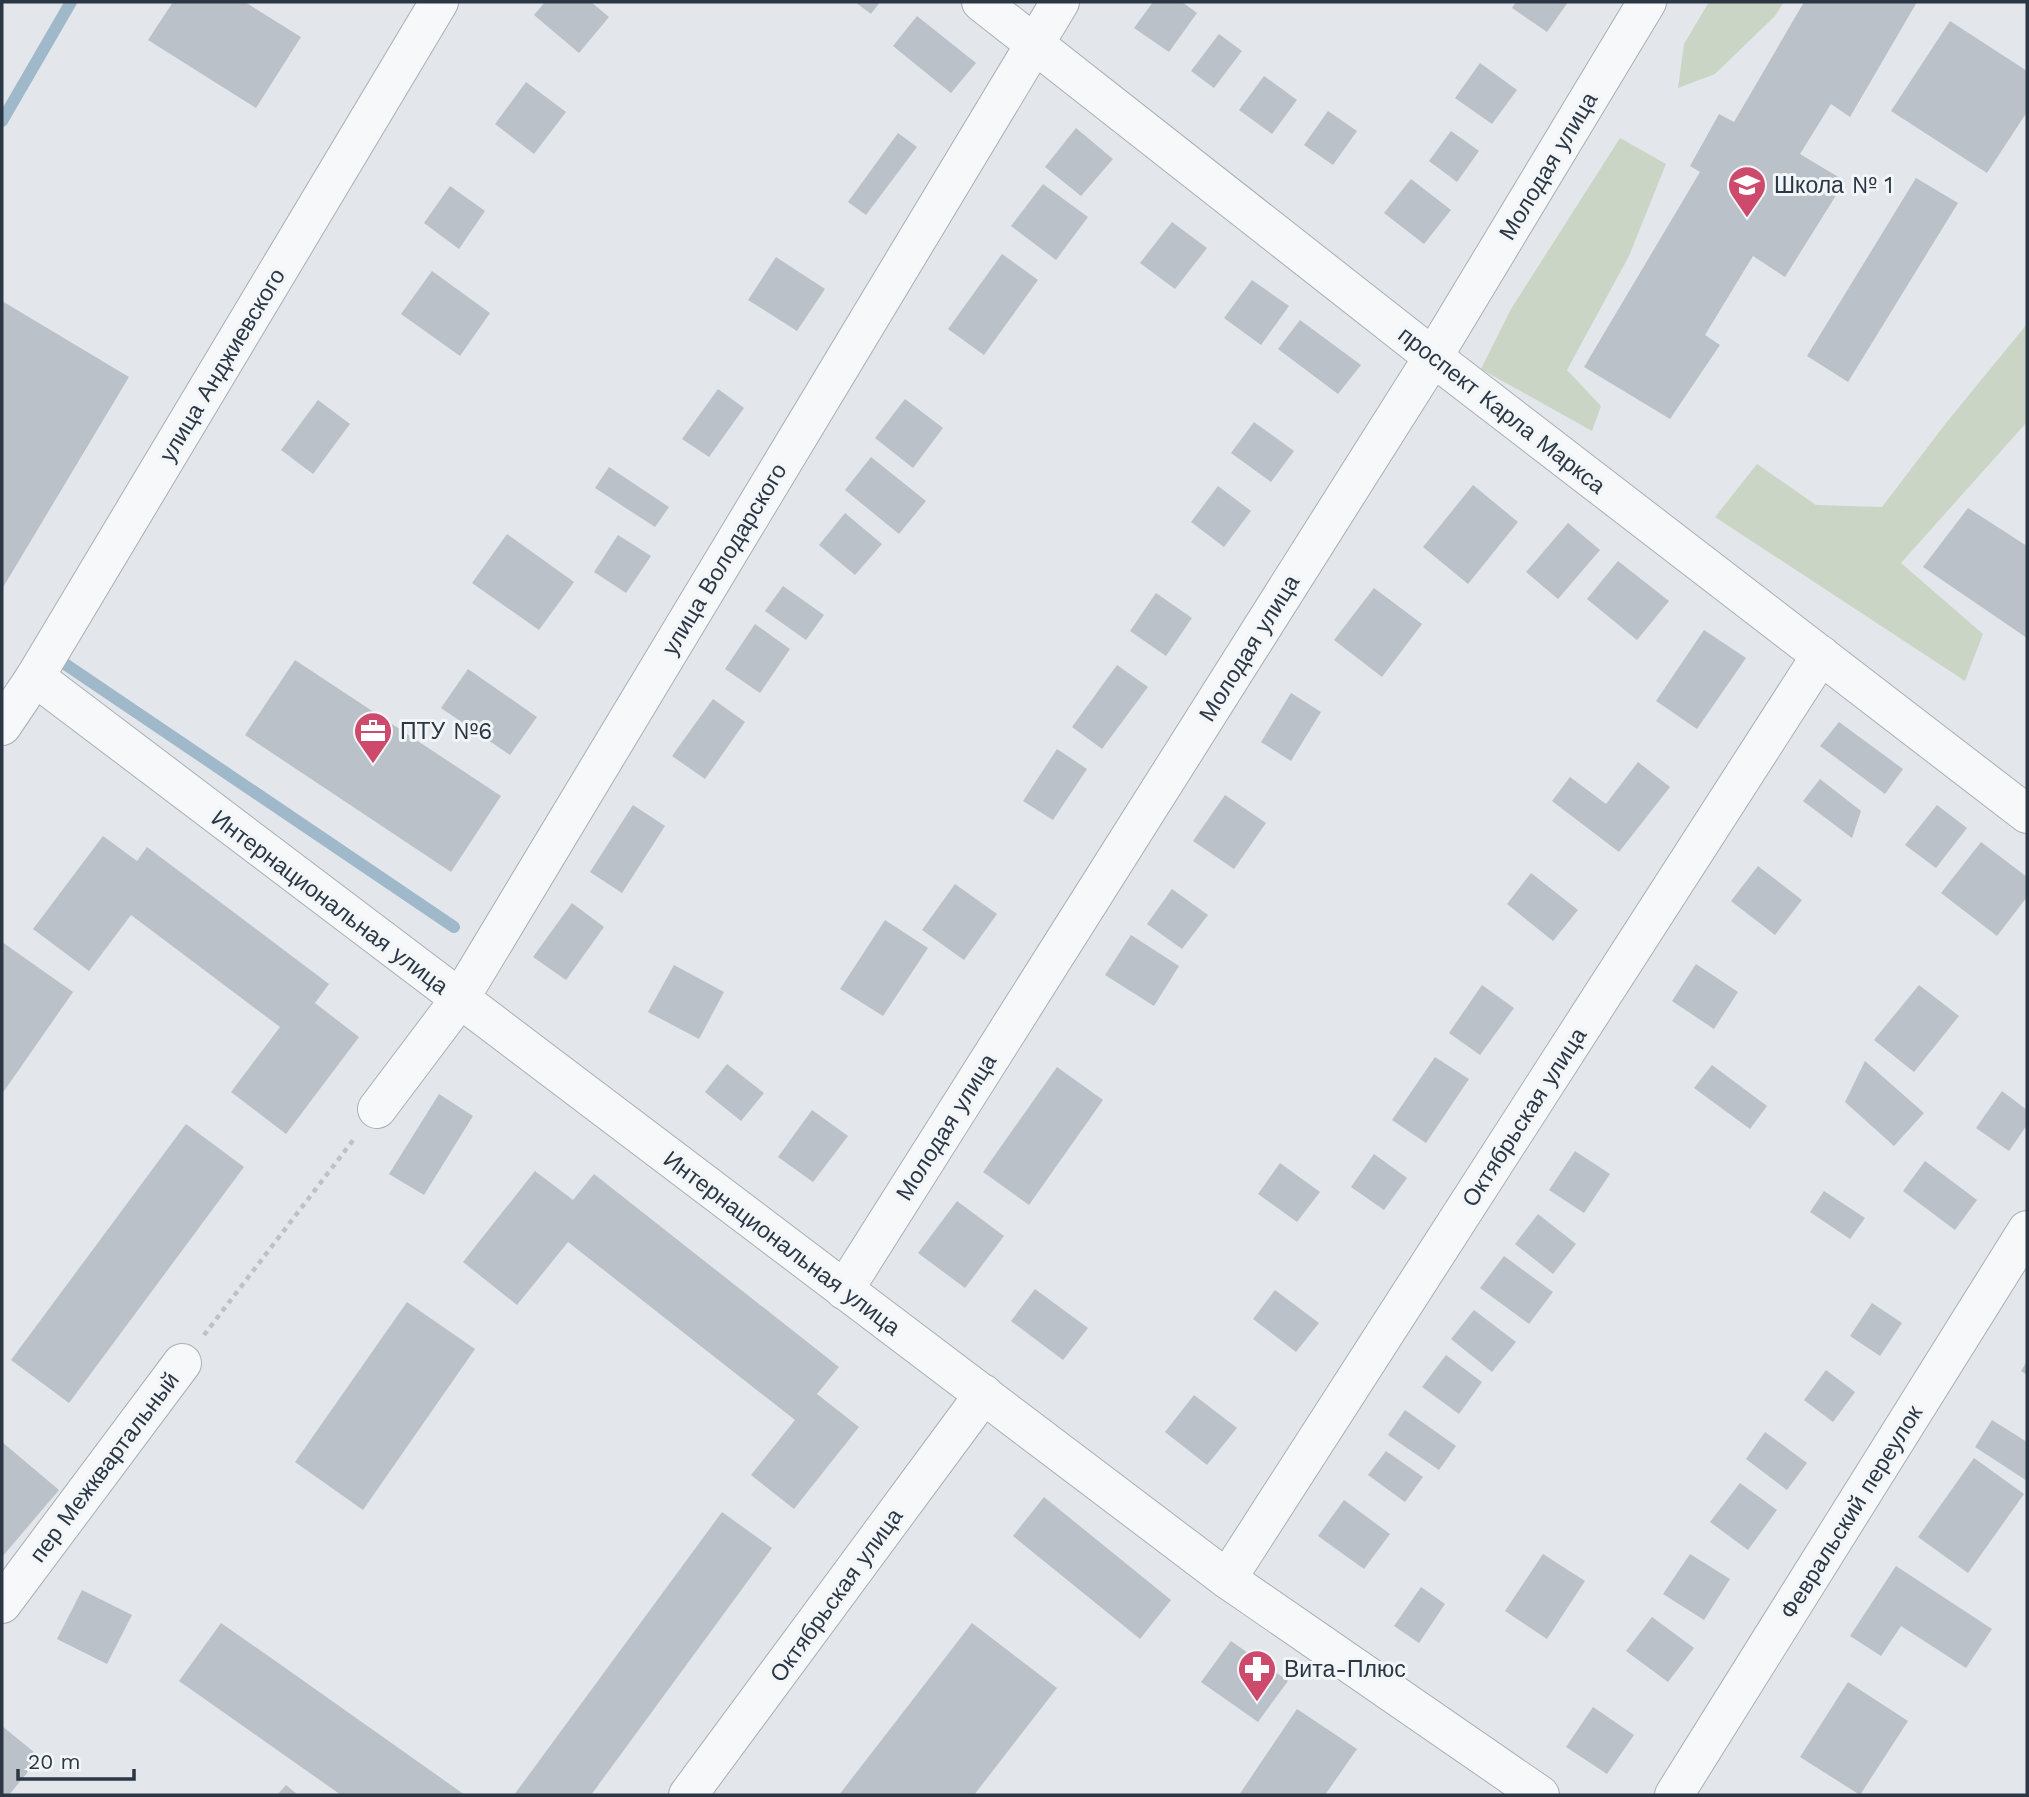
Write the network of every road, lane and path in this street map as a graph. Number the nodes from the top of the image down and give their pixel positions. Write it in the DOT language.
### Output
graph roads {
  1 [pos="439,2"];
  2 [pos="981,2"];
  3 [pos="1060,2"];
  4 [pos="1647,2"];
  5 [pos="1034,44"];
  6 [pos="1433,357"];
  7 [pos="1821,655"];
  8 [pos="35,677"];
  9 [pos="2,726"];
  10 [pos="2027,814"];
  11 [pos="459,1000"];
  12 [pos="377,1109"];
  13 [pos="2027,1230"];
  14 [pos="844,1290"];
  15 [pos="182,1363"];
  16 [pos="984,1394"];
  17 [pos="1227,1579"];
  18 [pos="2,1604"];
  19 [pos="688,1795"];
  20 [pos="1540,1795"];
  21 [pos="1674,1795"];
  1 -- 8 [label="street, улица Анджиевского"];
  2 -- 5 [label="street, проспект Карла Маркса"];
  3 -- 5 [label="street, улица Володарского"];
  4 -- 6 [label="street, Молодая улица"];
  5 -- 6 [label="street, проспект Карла Маркса"];
  5 -- 11 [label="street, улица Володарского"];
  6 -- 7 [label="street, проспект Карла Маркса"];
  6 -- 14 [label="street, Молодая улица"];
  7 -- 10 [label="street, проспект Карла Маркса"];
  7 -- 17 [label="street, Октябрьская улица"];
  8 -- 9 [label="street, улица Анджиевского"];
  8 -- 11 [label="street, Интернациональная улица"];
  11 -- 12 [label="street, улица Володарского"];
  11 -- 14 [label="street, Интернациональная улица"];
  12 -- 15 [label="path"];
  13 -- 21 [label="street, Февральский переулок"];
  14 -- 16 [label="street, Интернациональная улица"];
  15 -- 18 [label="street, пер Межквартальный"];
  16 -- 17 [label="street, Интернациональная улица"];
  16 -- 19 [label="street, Октябрьская улица"];
  17 -- 20 [label="street, Интернациональная улица"];
}
